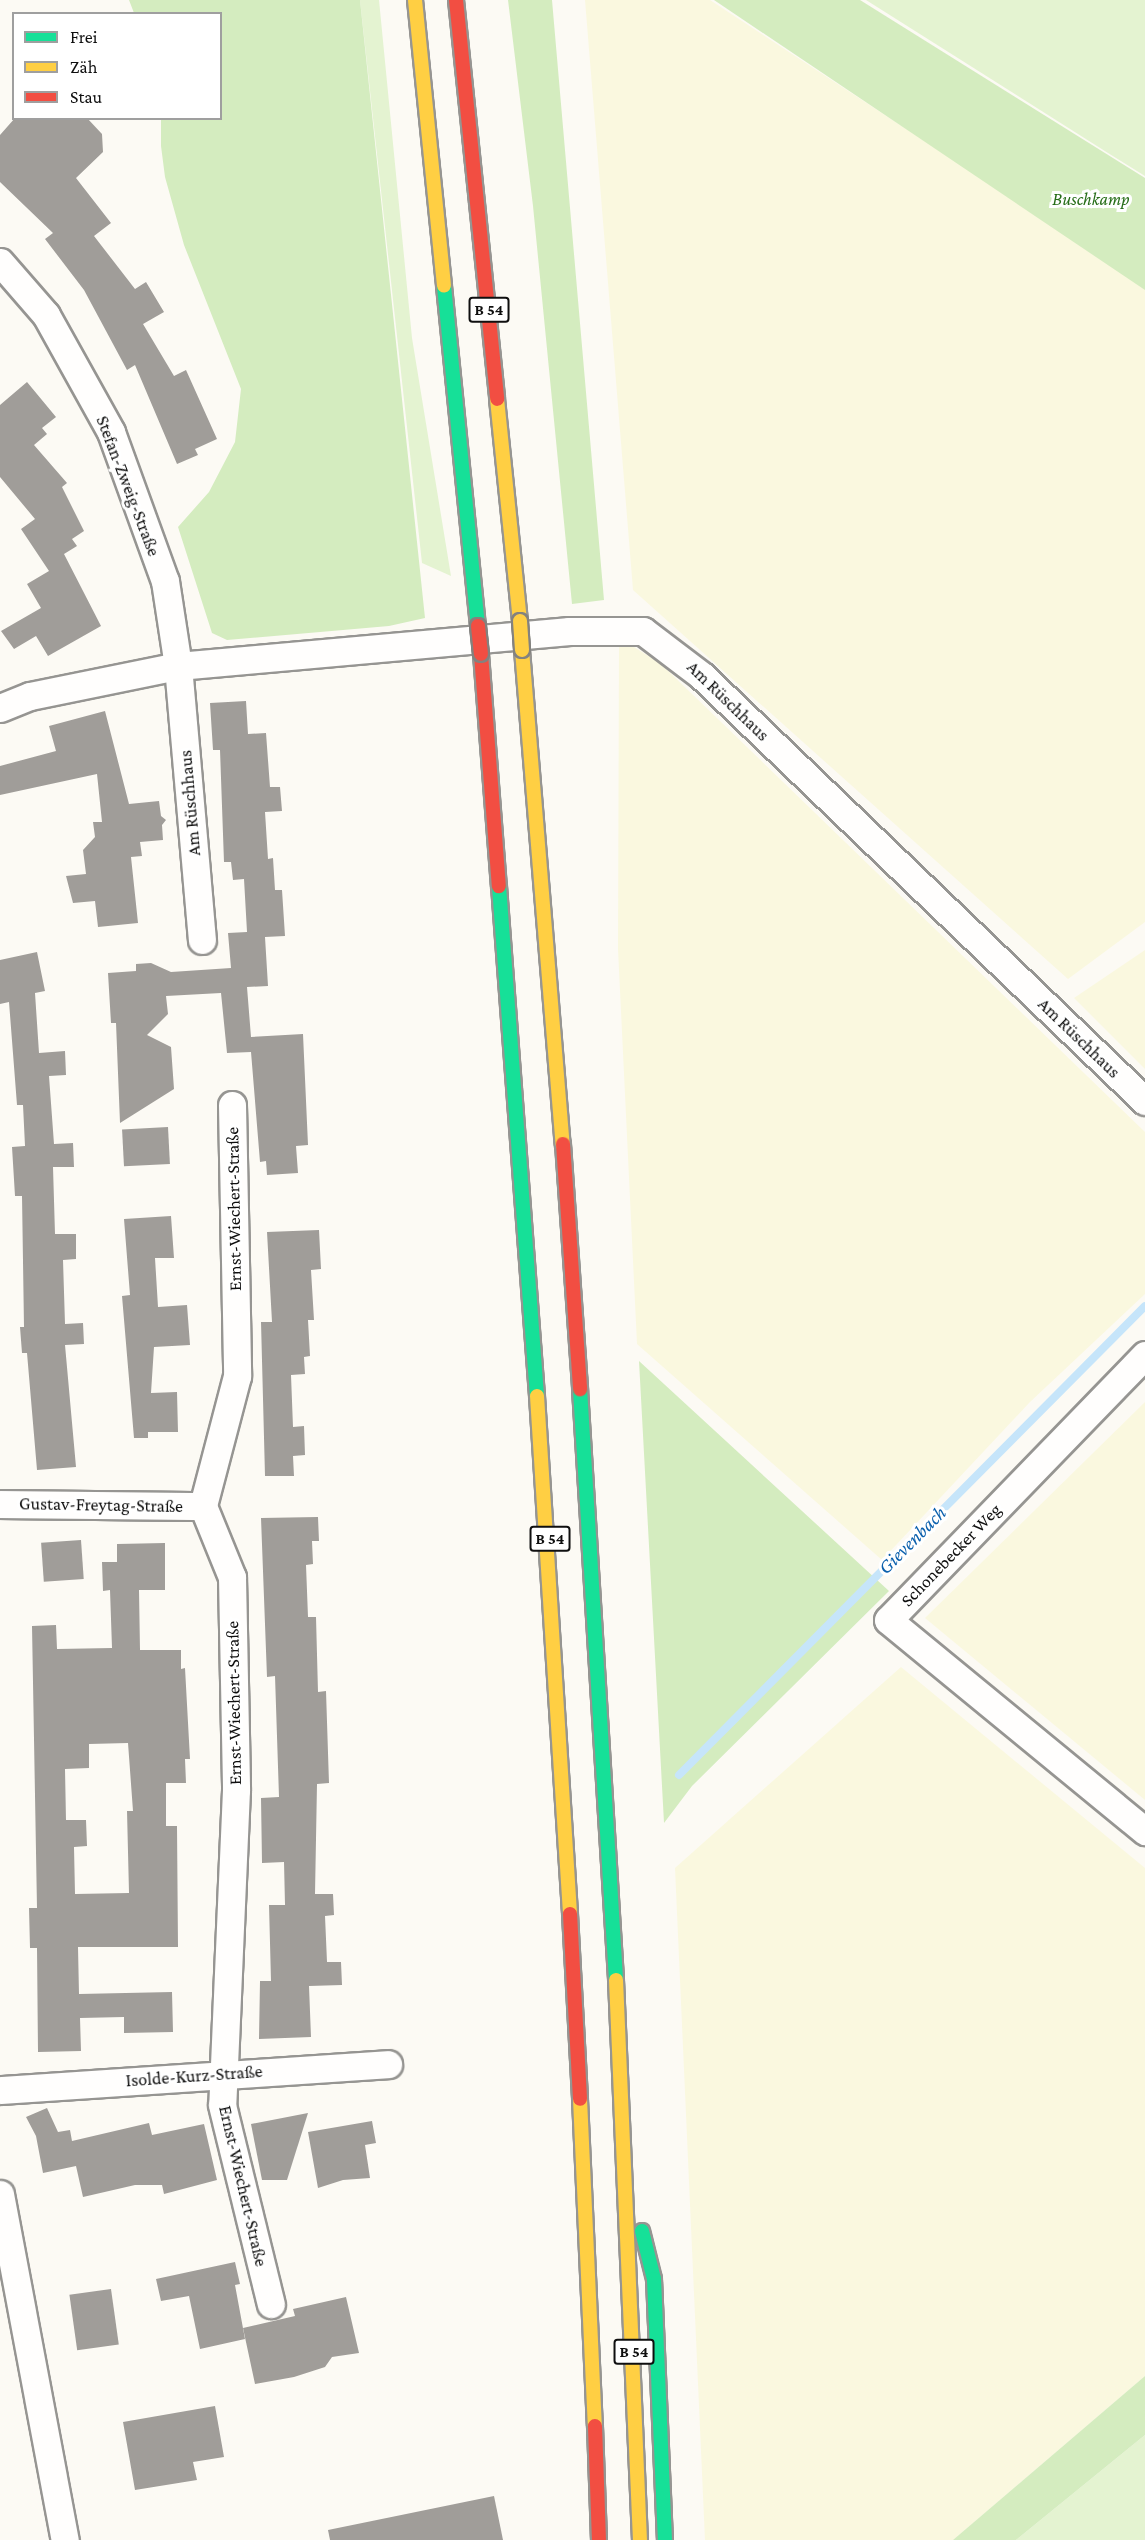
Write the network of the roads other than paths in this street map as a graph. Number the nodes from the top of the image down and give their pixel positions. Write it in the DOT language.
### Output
graph roads {
  1 [pos="415,0"];
  2 [pos="456,0"];
  3 [pos="0,262"];
  4 [pos="178,666"];
  5 [pos="0,708"];
  6 [pos="202,940"];
  7 [pos="1145,1101"];
  8 [pos="232,1105"];
  9 [pos="1145,1355"];
  10 [pos="0,1504"];
  11 [pos="203,1506"];
  12 [pos="1145,1831"];
  13 [pos="388,2064"];
  14 [pos="222,2074"];
  15 [pos="0,2090"];
  16 [pos="626,2164"];
  17 [pos="0,2194"];
  18 [pos="271,2304"];
  19 [pos="65,2540"];
  20 [pos="599,2540"];
  21 [pos="640,2540"];
  22 [pos="665,2540"];
  1 -- 20 [label="highway, B 54, bridge"];
  2 -- 16 [label="highway, B 54, bridge"];
  3 -- 4 [label="street, Stefan-Zweig-Straße"];
  4 -- 5 [label="street, Am Rüschhaus"];
  4 -- 6 [label="street, Am Rüschhaus"];
  4 -- 7 [label="street, Am Rüschhaus"];
  8 -- 11 [label="street, Ernst-Wiechert-Straße"];
  9 -- 12 [label="street, Schonebecker Weg"];
  10 -- 11 [label="street, Gustav-Freytag-Straße"];
  11 -- 14 [label="street, Ernst-Wiechert-Straße"];
  13 -- 14 [label="street, Isolde-Kurz-Straße"];
  14 -- 15 [label="street, Isolde-Kurz-Straße"];
  14 -- 18 [label="street, Ernst-Wiechert-Straße"];
  16 -- 21 [label="highway, B 54"];
  16 -- 22 [label="highway"];
  17 -- 19 [label="street"];
}
